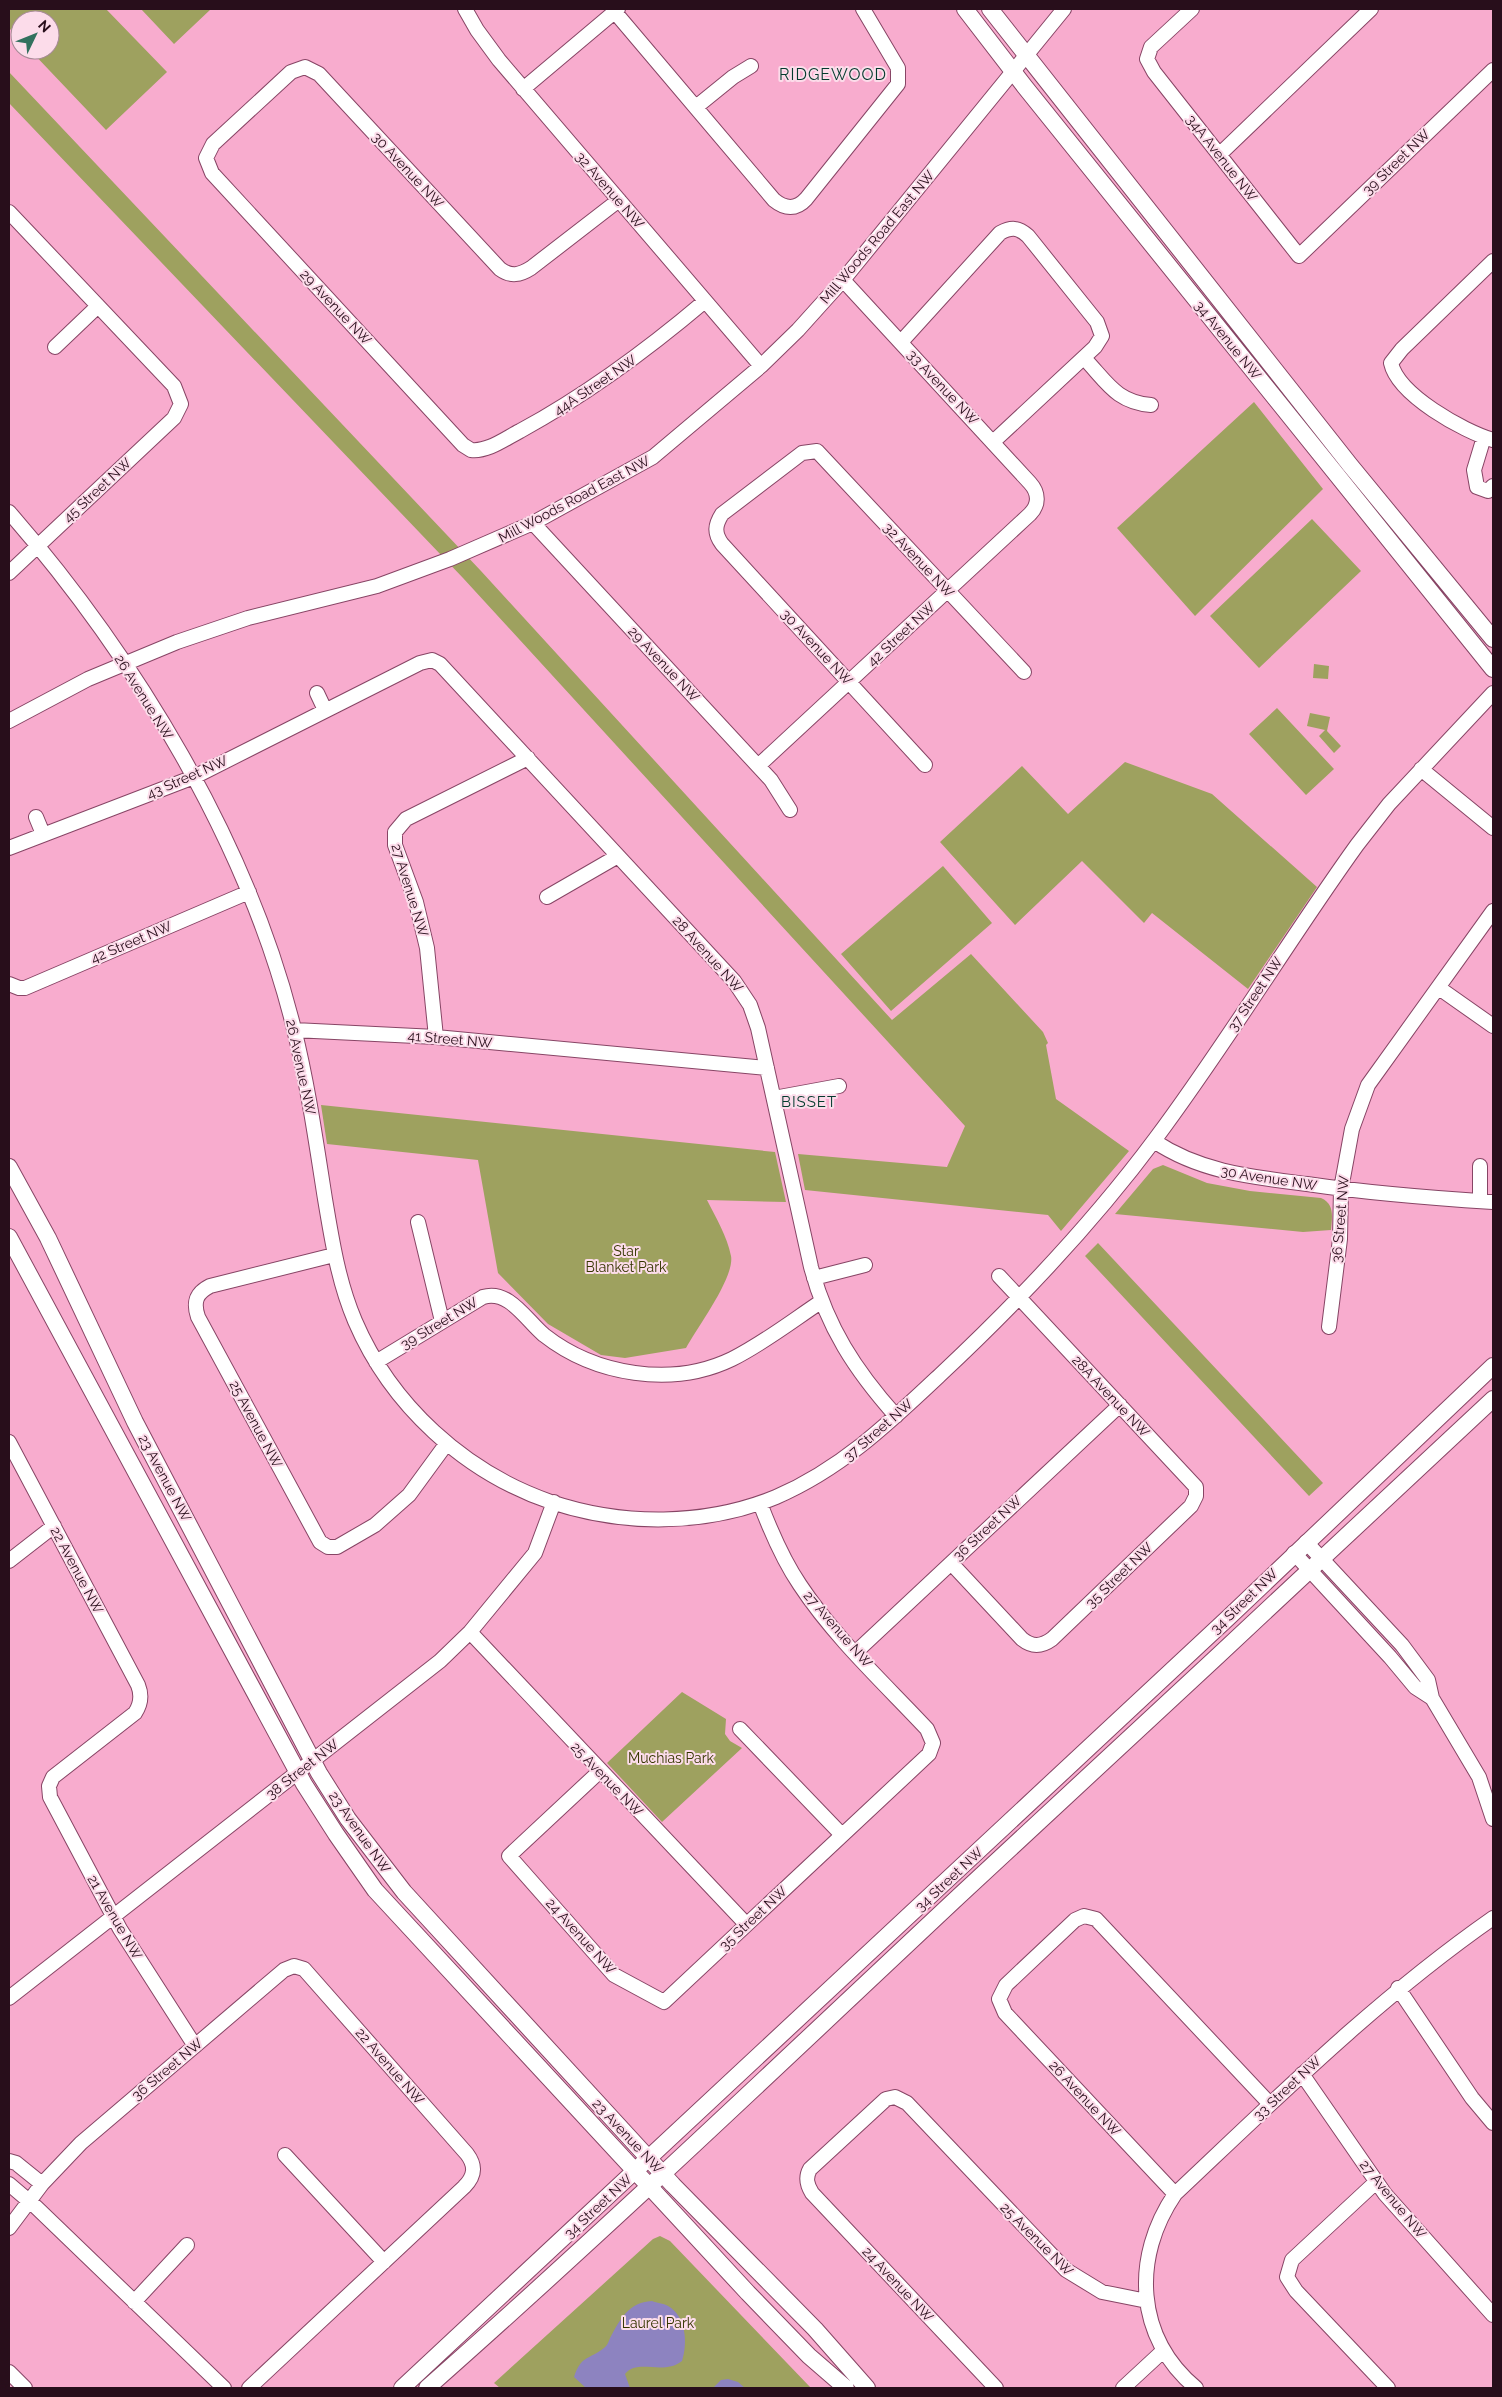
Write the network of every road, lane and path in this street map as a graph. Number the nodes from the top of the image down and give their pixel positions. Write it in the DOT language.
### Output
graph roads {
  1 [pos="465,9"];
  2 [pos="863,9"];
  3 [pos="965,9"];
  4 [pos="990,9"];
  5 [pos="1064,9"];
  6 [pos="1192,9"];
  7 [pos="1370,9"];
  8 [pos="616,10"];
  9 [pos="1026,56"];
  10 [pos="752,66"];
  11 [pos="300,68"];
  12 [pos="1493,70"];
  13 [pos="1013,72"];
  14 [pos="523,89"];
  15 [pos="696,107"];
  16 [pos="1220,154"];
  17 [pos="619,200"];
  18 [pos="9,212"];
  19 [pos="1299,256"];
  20 [pos="1493,261"];
  21 [pos="842,280"];
  22 [pos="705,301"];
  23 [pos="98,306"];
  24 [pos="901,342"];
  25 [pos="55,347"];
  26 [pos="1084,358"];
  27 [pos="760,366"];
  28 [pos="1152,405"];
  29 [pos="1489,438"];
  30 [pos="993,442"];
  31 [pos="813,450"];
  32 [pos="474,451"];
  33 [pos="1493,486"];
  34 [pos="1037,498"];
  35 [pos="9,512"];
  36 [pos="533,523"];
  37 [pos="38,546"];
  38 [pos="9,573"];
  39 [pos="948,591"];
  40 [pos="1493,639"];
  41 [pos="432,660"];
  42 [pos="123,663"];
  43 [pos="1493,669"];
  44 [pos="1024,672"];
  45 [pos="849,682"];
  46 [pos="317,693"];
  47 [pos="1493,693"];
  48 [pos="325,710"];
  49 [pos="9,722"];
  50 [pos="528,758"];
  51 [pos="925,765"];
  52 [pos="758,766"];
  53 [pos="1421,769"];
  54 [pos="194,777"];
  55 [pos="790,810"];
  56 [pos="36,817"];
  57 [pos="1493,828"];
  58 [pos="43,834"];
  59 [pos="9,848"];
  60 [pos="618,856"];
  61 [pos="249,892"];
  62 [pos="547,897"];
  63 [pos="1493,912"];
  64 [pos="11,985"];
  65 [pos="1439,988"];
  66 [pos="1493,1026"];
  67 [pos="294,1030"];
  68 [pos="436,1037"];
  69 [pos="767,1068"];
  70 [pos="839,1086"];
  71 [pos="774,1098"];
  72 [pos="1154,1141"];
  73 [pos="1480,1166"];
  74 [pos="9,1167"];
  75 [pos="1341,1189"];
  76 [pos="1487,1202"];
  77 [pos="418,1222"];
  78 [pos="9,1237"];
  79 [pos="334,1255"];
  80 [pos="865,1265"];
  81 [pos="999,1276"];
  82 [pos="814,1278"];
  83 [pos="1019,1298"];
  84 [pos="822,1300"];
  85 [pos="442,1321"];
  86 [pos="1329,1327"];
  87 [pos="376,1362"];
  88 [pos="1493,1366"];
  89 [pos="1493,1400"];
  90 [pos="1120,1404"];
  91 [pos="896,1416"];
  92 [pos="9,1442"];
  93 [pos="447,1443"];
  94 [pos="1196,1496"];
  95 [pos="554,1502"];
  96 [pos="760,1503"];
  97 [pos="648,1520"];
  98 [pos="54,1526"];
  99 [pos="1300,1548"];
  100 [pos="1323,1560"];
  101 [pos="9,1561"];
  102 [pos="950,1563"];
  103 [pos="1311,1571"];
  104 [pos="470,1632"];
  105 [pos="856,1652"];
  106 [pos="1432,1698"];
  107 [pos="740,1729"];
  108 [pos="933,1743"];
  109 [pos="312,1760"];
  110 [pos="600,1771"];
  111 [pos="298,1772"];
  112 [pos="50,1782"];
  113 [pos="1493,1819"];
  114 [pos="842,1835"];
  115 [pos="114,1917"];
  116 [pos="1493,1918"];
  117 [pos="746,1924"];
  118 [pos="300,1967"];
  119 [pos="1398,1988"];
  120 [pos="9,1998"];
  121 [pos="664,2002"];
  122 [pos="195,2046"];
  123 [pos="1302,2074"];
  124 [pos="1270,2104"];
  125 [pos="1493,2123"];
  126 [pos="285,2155"];
  127 [pos="649,2158"];
  128 [pos="9,2161"];
  129 [pos="636,2170"];
  130 [pos="663,2174"];
  131 [pos="807,2178"];
  132 [pos="1376,2182"];
  133 [pos="9,2184"];
  134 [pos="42,2184"];
  135 [pos="649,2186"];
  136 [pos="1175,2194"];
  137 [pos="28,2200"];
  138 [pos="9,2228"];
  139 [pos="187,2246"];
  140 [pos="384,2262"];
  141 [pos="134,2302"];
  142 [pos="1146,2302"];
  143 [pos="1493,2316"];
  144 [pos="1163,2351"];
  145 [pos="9,2372"];
  146 [pos="25,2388"];
  147 [pos="224,2388"];
  148 [pos="249,2388"];
  149 [pos="402,2388"];
  150 [pos="427,2388"];
  151 [pos="846,2388"];
  152 [pos="867,2388"];
  153 [pos="996,2388"];
  154 [pos="1123,2388"];
  155 [pos="1196,2388"];
  156 [pos="1388,2388"];
  1 -- 14 [label="street, 32 Avenue NW"];
  2 -- 15 [label="street"];
  3 -- 13 [label="main road, 34 Avenue NW"];
  4 -- 9 [label="main road, 34 Avenue NW"];
  5 -- 9 [label="street, Mill Woods Road East NW"];
  6 -- 16 [label="street, 34A Avenue NW"];
  7 -- 16 [label="street"];
  8 -- 14 [label="street"];
  8 -- 15 [label="street"];
  9 -- 13 [label="street, Mill Woods Road East NW"];
  9 -- 40 [label="main road, 34 Avenue NW"];
  10 -- 15 [label="street"];
  11 -- 17 [label="street, 30 Avenue NW"];
  11 -- 32 [label="street, 29 Avenue NW"];
  12 -- 19 [label="street, 39 Street NW"];
  13 -- 21 [label="street, Mill Woods Road East NW"];
  13 -- 43 [label="main road, 34 Avenue NW"];
  14 -- 17 [label="street, 32 Avenue NW"];
  16 -- 19 [label="street, 34A Avenue NW"];
  17 -- 22 [label="street, 32 Avenue NW"];
  18 -- 23 [label="street"];
  20 -- 29 [label="street"];
  21 -- 24 [label="street, 33 Avenue NW"];
  21 -- 27 [label="street, Mill Woods Road East NW"];
  22 -- 27 [label="street, 32 Avenue NW"];
  22 -- 32 [label="street, 44A Street NW"];
  23 -- 25 [label="street"];
  23 -- 37 [label="street, 45 Street NW"];
  24 -- 26 [label="street"];
  24 -- 30 [label="street, 33 Avenue NW"];
  26 -- 28 [label="street"];
  26 -- 30 [label="street"];
  27 -- 36 [label="street, Mill Woods Road East NW"];
  29 -- 33 [label="street"];
  30 -- 34 [label="street, 33 Avenue NW"];
  31 -- 39 [label="street, 32 Avenue NW"];
  31 -- 45 [label="street, 30 Avenue NW"];
  34 -- 39 [label="street, 42 Street NW"];
  35 -- 37 [label="street, 26 Avenue NW"];
  36 -- 42 [label="street, Mill Woods Road East NW"];
  36 -- 52 [label="street, 29 Avenue NW"];
  37 -- 38 [label="street, 45 Street NW"];
  37 -- 42 [label="street, 26 Avenue NW"];
  39 -- 44 [label="street, 32 Avenue NW"];
  39 -- 45 [label="street, 42 Street NW"];
  41 -- 48 [label="street, 43 Street NW"];
  41 -- 50 [label="street, 28 Avenue NW"];
  42 -- 49 [label="street, Mill Woods Road East NW"];
  42 -- 54 [label="street, 26 Avenue NW"];
  45 -- 51 [label="street, 30 Avenue NW"];
  45 -- 52 [label="street, 42 Street NW"];
  46 -- 48 [label="street"];
  47 -- 53 [label="street, 37 Street NW"];
  48 -- 54 [label="street, 43 Street NW"];
  50 -- 60 [label="street, 28 Avenue NW"];
  50 -- 68 [label="street, 27 Avenue NW"];
  52 -- 55 [label="street, 29 Avenue NW"];
  53 -- 57 [label="street"];
  53 -- 72 [label="street, 37 Street NW"];
  54 -- 58 [label="street, 43 Street NW"];
  54 -- 61 [label="street, 26 Avenue NW"];
  56 -- 58 [label="street"];
  58 -- 59 [label="street, 43 Street NW"];
  60 -- 62 [label="street"];
  60 -- 69 [label="street, 28 Avenue NW"];
  61 -- 64 [label="street, 42 Street NW"];
  61 -- 67 [label="street, 26 Avenue NW"];
  63 -- 65 [label="street, 36 Street NW"];
  65 -- 66 [label="street"];
  65 -- 75 [label="street, 36 Street NW"];
  67 -- 68 [label="street, 41 Street NW"];
  67 -- 79 [label="street, 26 Avenue NW"];
  68 -- 69 [label="street, 41 Street NW"];
  69 -- 71 [label="street, 28 Avenue NW"];
  70 -- 71 [label="street"];
  71 -- 82 [label="street, 28 Avenue NW"];
  72 -- 75 [label="street, 30 Avenue NW"];
  72 -- 83 [label="street, 37 Street NW"];
  73 -- 76 [label="street, 30 Avenue NW"];
  74 -- 109 [label="main road, 23 Avenue NW"];
  75 -- 76 [label="street, 30 Avenue NW"];
  75 -- 86 [label="street, 36 Street NW"];
  77 -- 85 [label="street"];
  78 -- 111 [label="main road, 23 Avenue NW"];
  79 -- 87 [label="street, 26 Avenue NW"];
  79 -- 93 [label="street, 25 Avenue NW"];
  80 -- 82 [label="street"];
  81 -- 83 [label="street"];
  82 -- 84 [label="street, 28 Avenue NW"];
  83 -- 90 [label="street, 28A Avenue NW"];
  83 -- 91 [label="street, 37 Street NW"];
  84 -- 85 [label="street, 39 Street NW"];
  84 -- 91 [label="street, 28 Avenue NW"];
  85 -- 87 [label="street, 39 Street NW"];
  87 -- 93 [label="street, 26 Avenue NW"];
  88 -- 99 [label="main road, 34 Street NW"];
  89 -- 100 [label="main road, 34 Street NW"];
  90 -- 94 [label="street, 28A Avenue NW"];
  90 -- 102 [label="street, 36 Street NW"];
  91 -- 96 [label="street, 37 Street NW"];
  92 -- 98 [label="street, 22 Avenue NW"];
  93 -- 95 [label="street, 26 Avenue NW"];
  94 -- 102 [label="street, 35 Street NW"];
  95 -- 97 [label="street, 26 Avenue NW"];
  95 -- 104 [label="street, 38 Street NW"];
  96 -- 97 [label="street, 37 Street NW"];
  96 -- 105 [label="street, 27 Avenue NW"];
  98 -- 101 [label="street"];
  98 -- 112 [label="street, 22 Avenue NW"];
  99 -- 100 [label="street"];
  99 -- 103 [label="street"];
  99 -- 127 [label="main road, 34 Street NW"];
  100 -- 103 [label="main road, 34 Street NW"];
  100 -- 106 [label="street"];
  102 -- 105 [label="street, 36 Street NW"];
  103 -- 106 [label="street"];
  103 -- 130 [label="main road, 34 Street NW"];
  104 -- 109 [label="street, 38 Street NW"];
  104 -- 110 [label="street, 25 Avenue NW"];
  105 -- 108 [label="street, 27 Avenue NW"];
  106 -- 113 [label="street"];
  107 -- 114 [label="street"];
  108 -- 114 [label="street, 35 Street NW"];
  109 -- 111 [label="street, 38 Street NW"];
  109 -- 127 [label="main road, 23 Avenue NW"];
  110 -- 117 [label="street, 25 Avenue NW"];
  110 -- 121 [label="street, 24 Avenue NW"];
  111 -- 115 [label="street, 38 Street NW"];
  111 -- 129 [label="main road, 23 Avenue NW"];
  112 -- 115 [label="street, 21 Avenue NW"];
  114 -- 117 [label="street, 35 Street NW"];
  115 -- 120 [label="street, 38 Street NW"];
  115 -- 122 [label="street, 21 Avenue NW"];
  116 -- 119 [label="street, 33 Street NW"];
  117 -- 121 [label="street, 35 Street NW"];
  118 -- 122 [label="street, 36 Street NW"];
  118 -- 140 [label="street, 22 Avenue NW"];
  119 -- 123 [label="street, 33 Street NW"];
  119 -- 125 [label="street"];
  122 -- 134 [label="street, 36 Street NW"];
  123 -- 124 [label="street, 33 Street NW"];
  123 -- 132 [label="street, 27 Avenue NW"];
  124 -- 136 [label="street, 33 Street NW"];
  124 -- 136 [label="street, 26 Avenue NW"];
  126 -- 140 [label="street"];
  127 -- 129 [label="main road, 34 Street NW"];
  127 -- 130 [label="main road, 23 Avenue NW"];
  128 -- 134 [label="street"];
  129 -- 135 [label="main road, 23 Avenue NW"];
  129 -- 149 [label="main road, 34 Street NW"];
  130 -- 135 [label="main road, 34 Street NW"];
  130 -- 152 [label="main road, 23 Avenue NW"];
  131 -- 142 [label="street, 25 Avenue NW"];
  131 -- 153 [label="street, 24 Avenue NW"];
  132 -- 143 [label="street, 27 Avenue NW"];
  132 -- 156 [label="street"];
  133 -- 137 [label="street"];
  134 -- 137 [label="street, 36 Street NW"];
  135 -- 150 [label="main road, 34 Street NW"];
  135 -- 151 [label="main road, 23 Avenue NW"];
  136 -- 142 [label="street, 33 Street NW"];
  137 -- 138 [label="street, 36 Street NW"];
  137 -- 141 [label="street"];
  139 -- 141 [label="street"];
  140 -- 148 [label="street"];
  141 -- 147 [label="street"];
  142 -- 144 [label="street"];
  144 -- 154 [label="street"];
  144 -- 155 [label="street"];
  145 -- 146 [label="street"];
}
